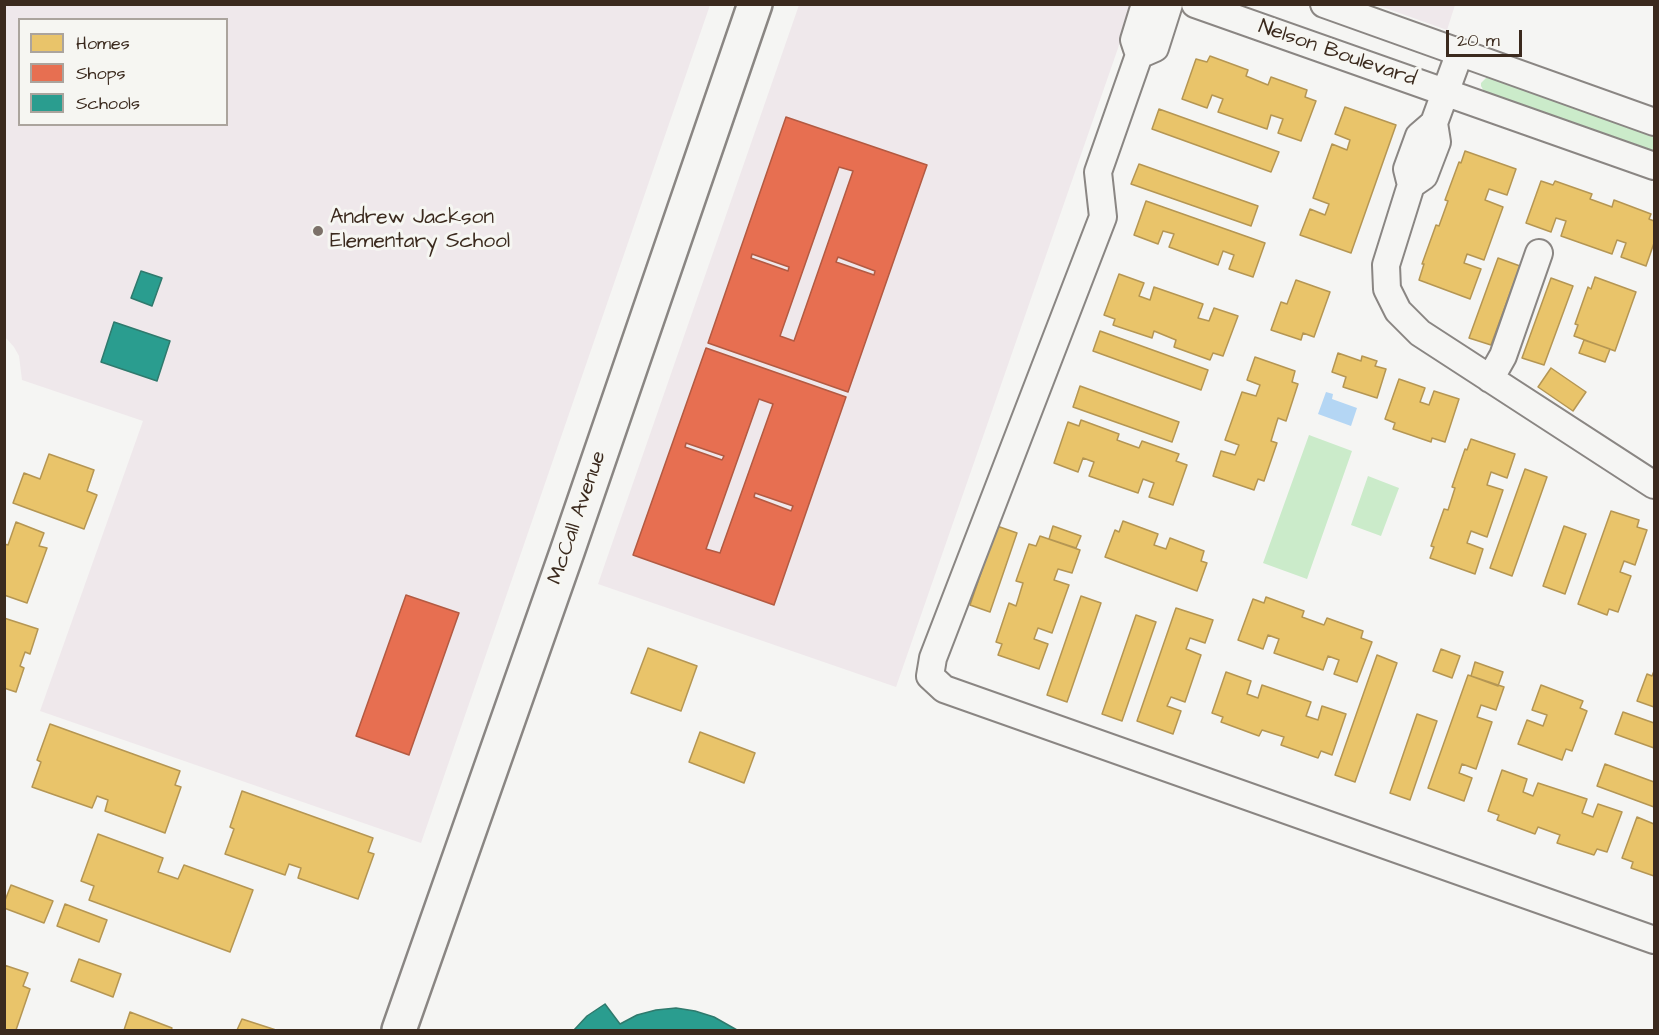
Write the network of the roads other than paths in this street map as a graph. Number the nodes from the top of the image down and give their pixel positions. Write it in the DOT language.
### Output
graph roads {
  1 [pos="755,4"];
  2 [pos="1145,4"];
  3 [pos="1169,4"];
  4 [pos="1195,4"];
  5 [pos="1324,4"];
  6 [pos="1460,52"];
  7 [pos="1139,55"];
  8 [pos="1446,92"];
  9 [pos="1654,122"];
  10 [pos="1654,166"];
  11 [pos="1539,253"];
  12 [pos="1490,379"];
  13 [pos="1654,485"];
  14 [pos="1654,940"];
  15 [pos="399,1030"];
  1 -- 15 [label="main road, McCall Avenue"];
  2 -- 7 [label="street"];
  3 -- 7 [label="street"];
  4 -- 8 [label="street, Nelson Boulevard"];
  5 -- 6 [label="street, Nelson Boulevard"];
  6 -- 8 [label="street"];
  6 -- 9 [label="street, Nelson Boulevard"];
  7 -- 14 [label="street"];
  8 -- 10 [label="street, Nelson Boulevard"];
  8 -- 12 [label="street"];
  11 -- 12 [label="street"];
  12 -- 13 [label="street"];
}
